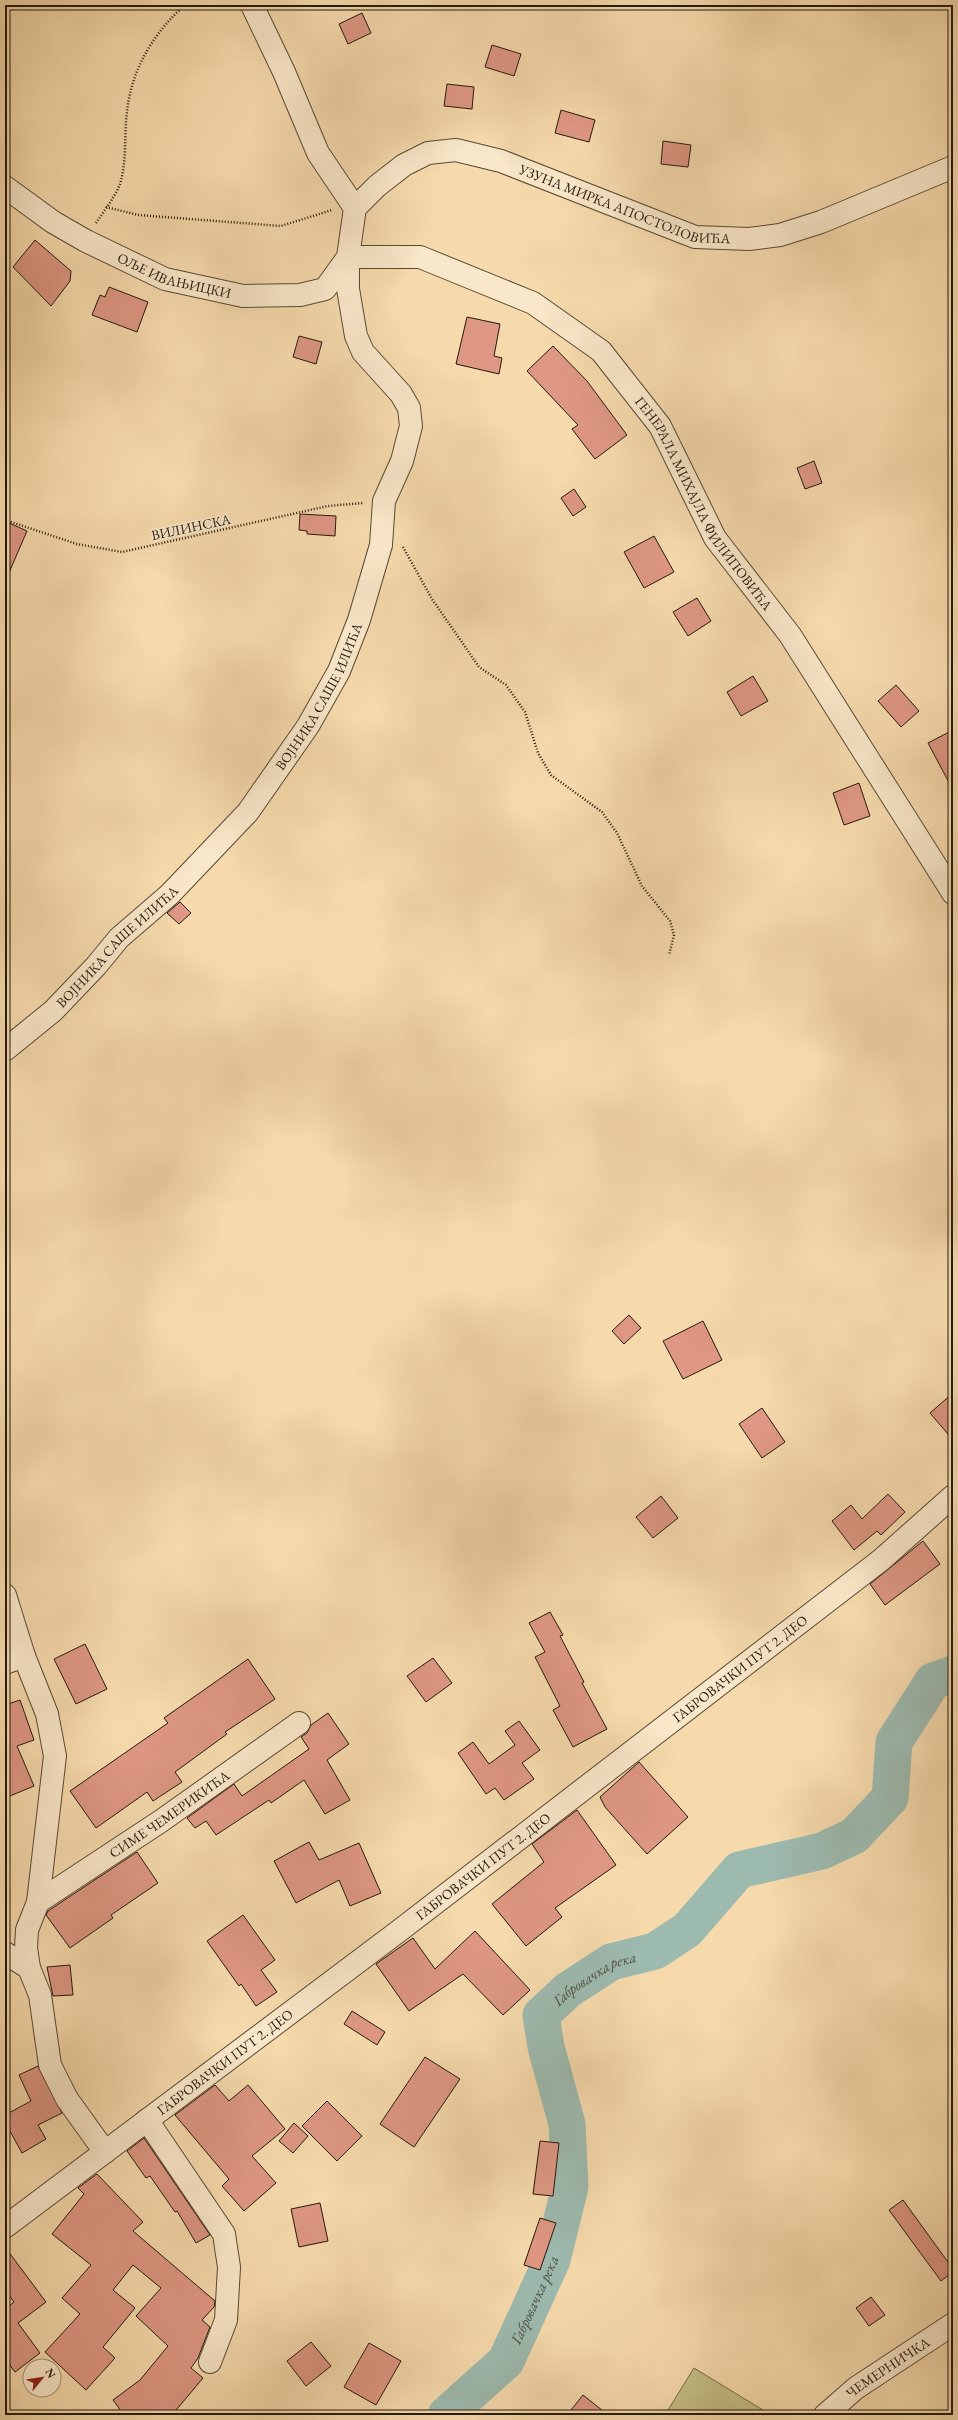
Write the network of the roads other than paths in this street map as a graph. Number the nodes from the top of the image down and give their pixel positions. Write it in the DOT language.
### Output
graph roads {
  1 [pos="252,5"];
  2 [pos="953,167"];
  3 [pos="5,187"];
  4 [pos="353,205"];
  5 [pos="348,257"];
  6 [pos="953,893"];
  7 [pos="5,1050"];
  8 [pos="953,1496"];
  9 [pos="5,1595"];
  10 [pos="15,1659"];
  11 [pos="299,1723"];
  12 [pos="38,1902"];
  13 [pos="5,1953"];
  14 [pos="29,1968"];
  15 [pos="147,2120"];
  16 [pos="105,2152"];
  17 [pos="5,2227"];
  18 [pos="953,2324"];
  19 [pos="210,2362"];
  20 [pos="825,2415"];
  1 -- 4 [label="street"];
  2 -- 4 [label="street, УЗУНА МИРКА АПОСТОЛОВИЋА"];
  3 -- 5 [label="street, ОЉЕ ИВАЊИЦКИ"];
  4 -- 5 [label="street"];
  5 -- 6 [label="street, ГЕНЕРАЛА МИХАЈЛА ФИЛИПОВИЋА"];
  5 -- 7 [label="street, ВОЈНИКА САШЕ ИЛИЋА"];
  8 -- 15 [label="street, ГАБРОВАЧКИ ПУТ 2. ДЕО"];
  9 -- 10 [label="street"];
  10 -- 12 [label="street"];
  11 -- 12 [label="street, СИМЕ ЧЕМЕРИКИЋА"];
  12 -- 14 [label="street"];
  13 -- 14 [label="street"];
  14 -- 16 [label="street"];
  15 -- 16 [label="street, ГАБРОВАЧКИ ПУТ 2. ДЕО"];
  15 -- 19 [label="street"];
  16 -- 17 [label="street, ГАБРОВАЧКИ ПУТ 2. ДЕО"];
  18 -- 20 [label="street, ЧЕМЕРНИЧКА"];
}
